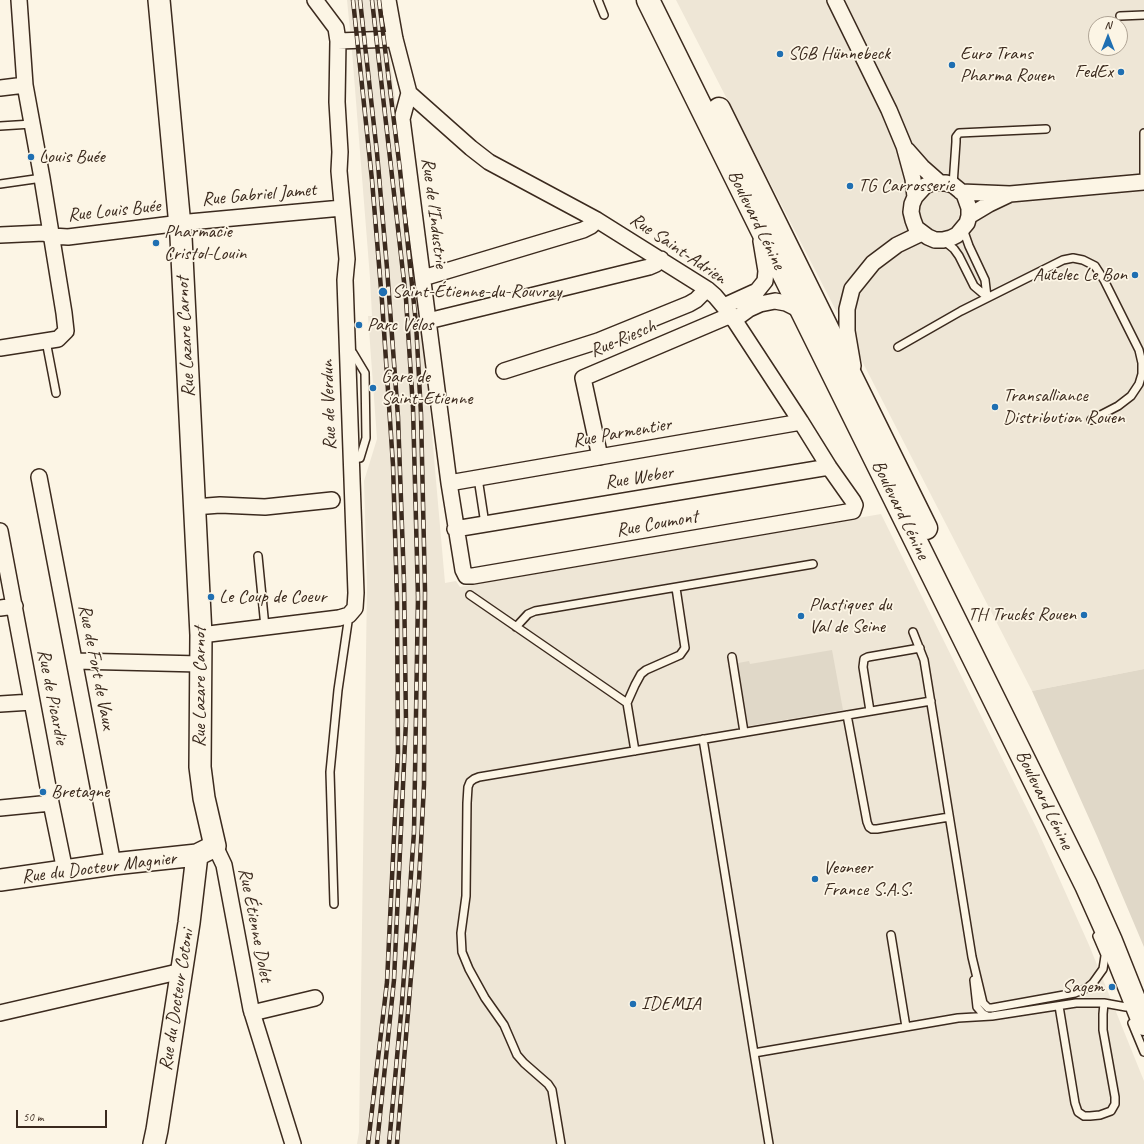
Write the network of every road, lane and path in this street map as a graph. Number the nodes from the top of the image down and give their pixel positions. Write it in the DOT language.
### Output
graph roads {
  1 [pos="19,0"];
  2 [pos="159,0"];
  3 [pos="315,0"];
  4 [pos="388,0"];
  5 [pos="598,0"];
  6 [pos="648,0"];
  7 [pos="664,0"];
  8 [pos="835,0"];
  9 [pos="604,15"];
  10 [pos="1144,15"];
  11 [pos="1120,16"];
  12 [pos="395,38"];
  13 [pos="338,40"];
  14 [pos="25,85"];
  15 [pos="0,88"];
  16 [pos="409,93"];
  17 [pos="32,124"];
  18 [pos="0,126"];
  19 [pos="1046,129"];
  20 [pos="1144,133"];
  21 [pos="904,146"];
  22 [pos="1144,174"];
  23 [pos="42,178"];
  24 [pos="1144,182"];
  25 [pos="0,184"];
  26 [pos="951,186"];
  27 [pos="1010,194"];
  28 [pos="915,197"];
  29 [pos="342,208"];
  30 [pos="597,220"];
  31 [pos="756,220"];
  32 [pos="179,223"];
  33 [pos="966,223"];
  34 [pos="922,233"];
  35 [pos="0,235"];
  36 [pos="52,236"];
  37 [pos="943,240"];
  38 [pos="660,259"];
  39 [pos="422,278"];
  40 [pos="707,289"];
  41 [pos="987,297"];
  42 [pos="802,311"];
  43 [pos="730,314"];
  44 [pos="428,321"];
  45 [pos="46,340"];
  46 [pos="898,347"];
  47 [pos="0,348"];
  48 [pos="504,372"];
  49 [pos="858,388"];
  50 [pos="56,393"];
  51 [pos="1091,420"];
  52 [pos="801,422"];
  53 [pos="600,457"];
  54 [pos="829,467"];
  55 [pos="40,477"];
  56 [pos="478,478"];
  57 [pos="448,483"];
  58 [pos="332,500"];
  59 [pos="194,508"];
  60 [pos="854,508"];
  61 [pos="485,524"];
  62 [pos="455,529"];
  63 [pos="0,531"];
  64 [pos="258,556"];
  65 [pos="813,564"];
  66 [pos="466,576"];
  67 [pos="676,588"];
  68 [pos="470,595"];
  69 [pos="7,607"];
  70 [pos="349,615"];
  71 [pos="516,626"];
  72 [pos="265,627"];
  73 [pos="913,632"];
  74 [pos="201,635"];
  75 [pos="920,648"];
  76 [pos="732,657"];
  77 [pos="74,661"];
  78 [pos="200,664"];
  79 [pos="931,701"];
  80 [pos="32,702"];
  81 [pos="627,703"];
  82 [pos="0,704"];
  83 [pos="870,711"];
  84 [pos="847,715"];
  85 [pos="744,732"];
  86 [pos="703,740"];
  87 [pos="635,751"];
  88 [pos="51,803"];
  89 [pos="0,808"];
  90 [pos="949,817"];
  91 [pos="1065,843"];
  92 [pos="206,851"];
  93 [pos="113,864"];
  94 [pos="65,871"];
  95 [pos="1072,872"];
  96 [pos="0,880"];
  97 [pos="334,904"];
  98 [pos="1094,928"];
  99 [pos="890,935"];
  100 [pos="1105,956"];
  101 [pos="973,962"];
  102 [pos="1110,968"];
  103 [pos="182,971"];
  104 [pos="1144,986"];
  105 [pos="315,998"];
  106 [pos="1104,1003"];
  107 [pos="1059,1006"];
  108 [pos="252,1012"];
  109 [pos="0,1013"];
  110 [pos="987,1016"];
  111 [pos="1144,1024"];
  112 [pos="906,1027"];
  113 [pos="1144,1052"];
  114 [pos="754,1053"];
  115 [pos="154,1144"];
  116 [pos="293,1144"];
  117 [pos="561,1144"];
  118 [pos="769,1144"];
  1 -- 14 [label="street"];
  2 -- 32 [label="street, Rue Lazare Carnot"];
  3 -- 13 [label="street"];
  4 -- 12 [label="street, Rue de l'Industrie"];
  5 -- 9 [label="lane"];
  6 -- 31 [label="main road, Boulevard Lénine"];
  7 -- 49 [label="main road, Boulevard Lénine"];
  8 -- 21 [label="street"];
  10 -- 11 [label="lane"];
  12 -- 13 [label="street"];
  12 -- 16 [label="street, Rue de l'Industrie"];
  13 -- 29 [label="street, Rue de Verdun"];
  14 -- 15 [label="street"];
  14 -- 17 [label="street"];
  16 -- 30 [label="street, Rue Saint-Adrien"];
  16 -- 39 [label="street, Rue de l'Industrie"];
  17 -- 18 [label="lane"];
  17 -- 23 [label="street"];
  19 -- 26 [label="lane"];
  20 -- 22 [label="lane"];
  21 -- 26 [label="street"];
  21 -- 28 [label="street"];
  23 -- 25 [label="lane"];
  23 -- 36 [label="street"];
  24 -- 27 [label="street"];
  26 -- 27 [label="street"];
  26 -- 28 [label="street"];
  26 -- 33 [label="street"];
  27 -- 33 [label="street"];
  28 -- 34 [label="street"];
  29 -- 32 [label="street, Rue Gabriel Jamet"];
  29 -- 70 [label="street, Rue de Verdun"];
  30 -- 38 [label="street, Rue Saint-Adrien"];
  30 -- 39 [label="street"];
  31 -- 42 [label="main road, Boulevard Lénine"];
  31 -- 43 [label="street"];
  32 -- 36 [label="street, Rue Louis Buée"];
  32 -- 59 [label="street, Rue Lazare Carnot"];
  33 -- 37 [label="street"];
  33 -- 41 [label="lane"];
  34 -- 37 [label="street"];
  34 -- 49 [label="street"];
  35 -- 36 [label="street, Rue Louis Buée"];
  36 -- 45 [label="street"];
  37 -- 41 [label="lane"];
  38 -- 40 [label="street, Rue Saint-Adrien"];
  38 -- 44 [label="street"];
  39 -- 44 [label="street, Rue de l'Industrie"];
  40 -- 43 [label="street, Rue Saint-Adrien"];
  40 -- 48 [label="street"];
  41 -- 46 [label="lane"];
  41 -- 51 [label="lane"];
  42 -- 43 [label="street"];
  42 -- 91 [label="main road, Boulevard Lénine"];
  43 -- 52 [label="street, Rue Saint-Adrien"];
  43 -- 53 [label="street, Rue Riesch"];
  44 -- 57 [label="street, Rue de l'Industrie"];
  45 -- 47 [label="street"];
  45 -- 50 [label="lane"];
  49 -- 104 [label="main road, Boulevard Lénine"];
  52 -- 53 [label="street, Rue Parmentier"];
  52 -- 54 [label="street, Rue Saint-Adrien"];
  53 -- 56 [label="street, Rue Parmentier"];
  54 -- 60 [label="street, Rue Saint-Adrien"];
  54 -- 61 [label="street, Rue Weber"];
  55 -- 77 [label="street, Rue de Fort de Vaux"];
  56 -- 57 [label="street, Rue Parmentier"];
  56 -- 61 [label="lane"];
  57 -- 62 [label="street, Rue de l'Industrie"];
  58 -- 59 [label="street"];
  59 -- 74 [label="street, Rue Lazare Carnot"];
  60 -- 66 [label="street, Rue Coumont"];
  61 -- 62 [label="street, Rue Weber"];
  62 -- 66 [label="street, Rue de l'Industrie"];
  63 -- 69 [label="street, Rue de Picardie"];
  64 -- 72 [label="lane"];
  65 -- 67 [label="lane"];
  67 -- 71 [label="lane"];
  67 -- 81 [label="lane"];
  68 -- 71 [label="lane"];
  69 -- 80 [label="street, Rue de Picardie"];
  70 -- 72 [label="street"];
  70 -- 97 [label="lane"];
  71 -- 81 [label="lane"];
  72 -- 74 [label="street"];
  73 -- 75 [label="lane"];
  74 -- 78 [label="street, Rue Lazare Carnot"];
  75 -- 79 [label="lane"];
  75 -- 83 [label="lane"];
  76 -- 85 [label="lane"];
  77 -- 78 [label="street"];
  77 -- 93 [label="street, Rue de Fort de Vaux"];
  78 -- 92 [label="street, Rue Lazare Carnot"];
  79 -- 83 [label="lane"];
  79 -- 90 [label="lane"];
  80 -- 82 [label="street"];
  80 -- 88 [label="street, Rue de Picardie"];
  81 -- 87 [label="lane"];
  83 -- 84 [label="lane"];
  84 -- 85 [label="lane"];
  84 -- 90 [label="lane"];
  85 -- 86 [label="lane"];
  86 -- 87 [label="lane"];
  86 -- 114 [label="lane"];
  87 -- 117 [label="lane"];
  88 -- 89 [label="street"];
  88 -- 94 [label="street, Rue de Picardie"];
  90 -- 101 [label="lane"];
  91 -- 95 [label="lane"];
  91 -- 111 [label="main road, Boulevard Lénine"];
  92 -- 93 [label="street, Rue du Docteur Magnier"];
  92 -- 103 [label="street, Rue du Docteur Cotoni"];
  92 -- 108 [label="street, Rue Étienne Dolet"];
  93 -- 94 [label="street, Rue du Docteur Magnier"];
  94 -- 96 [label="street, Rue du Docteur Magnier"];
  98 -- 100 [label="lane"];
  99 -- 112 [label="lane"];
  100 -- 101 [label="lane"];
  100 -- 102 [label="lane"];
  101 -- 110 [label="lane"];
  103 -- 109 [label="street"];
  103 -- 115 [label="street, Rue du Docteur Cotoni"];
  105 -- 108 [label="street, Rue Étienne Dolet"];
  106 -- 107 [label="lane"];
  106 -- 107 [label="lane"];
  106 -- 113 [label="lane"];
  107 -- 110 [label="lane"];
  108 -- 116 [label="street, Rue Étienne Dolet"];
  110 -- 112 [label="lane"];
  112 -- 114 [label="lane"];
  114 -- 118 [label="lane"];
}
